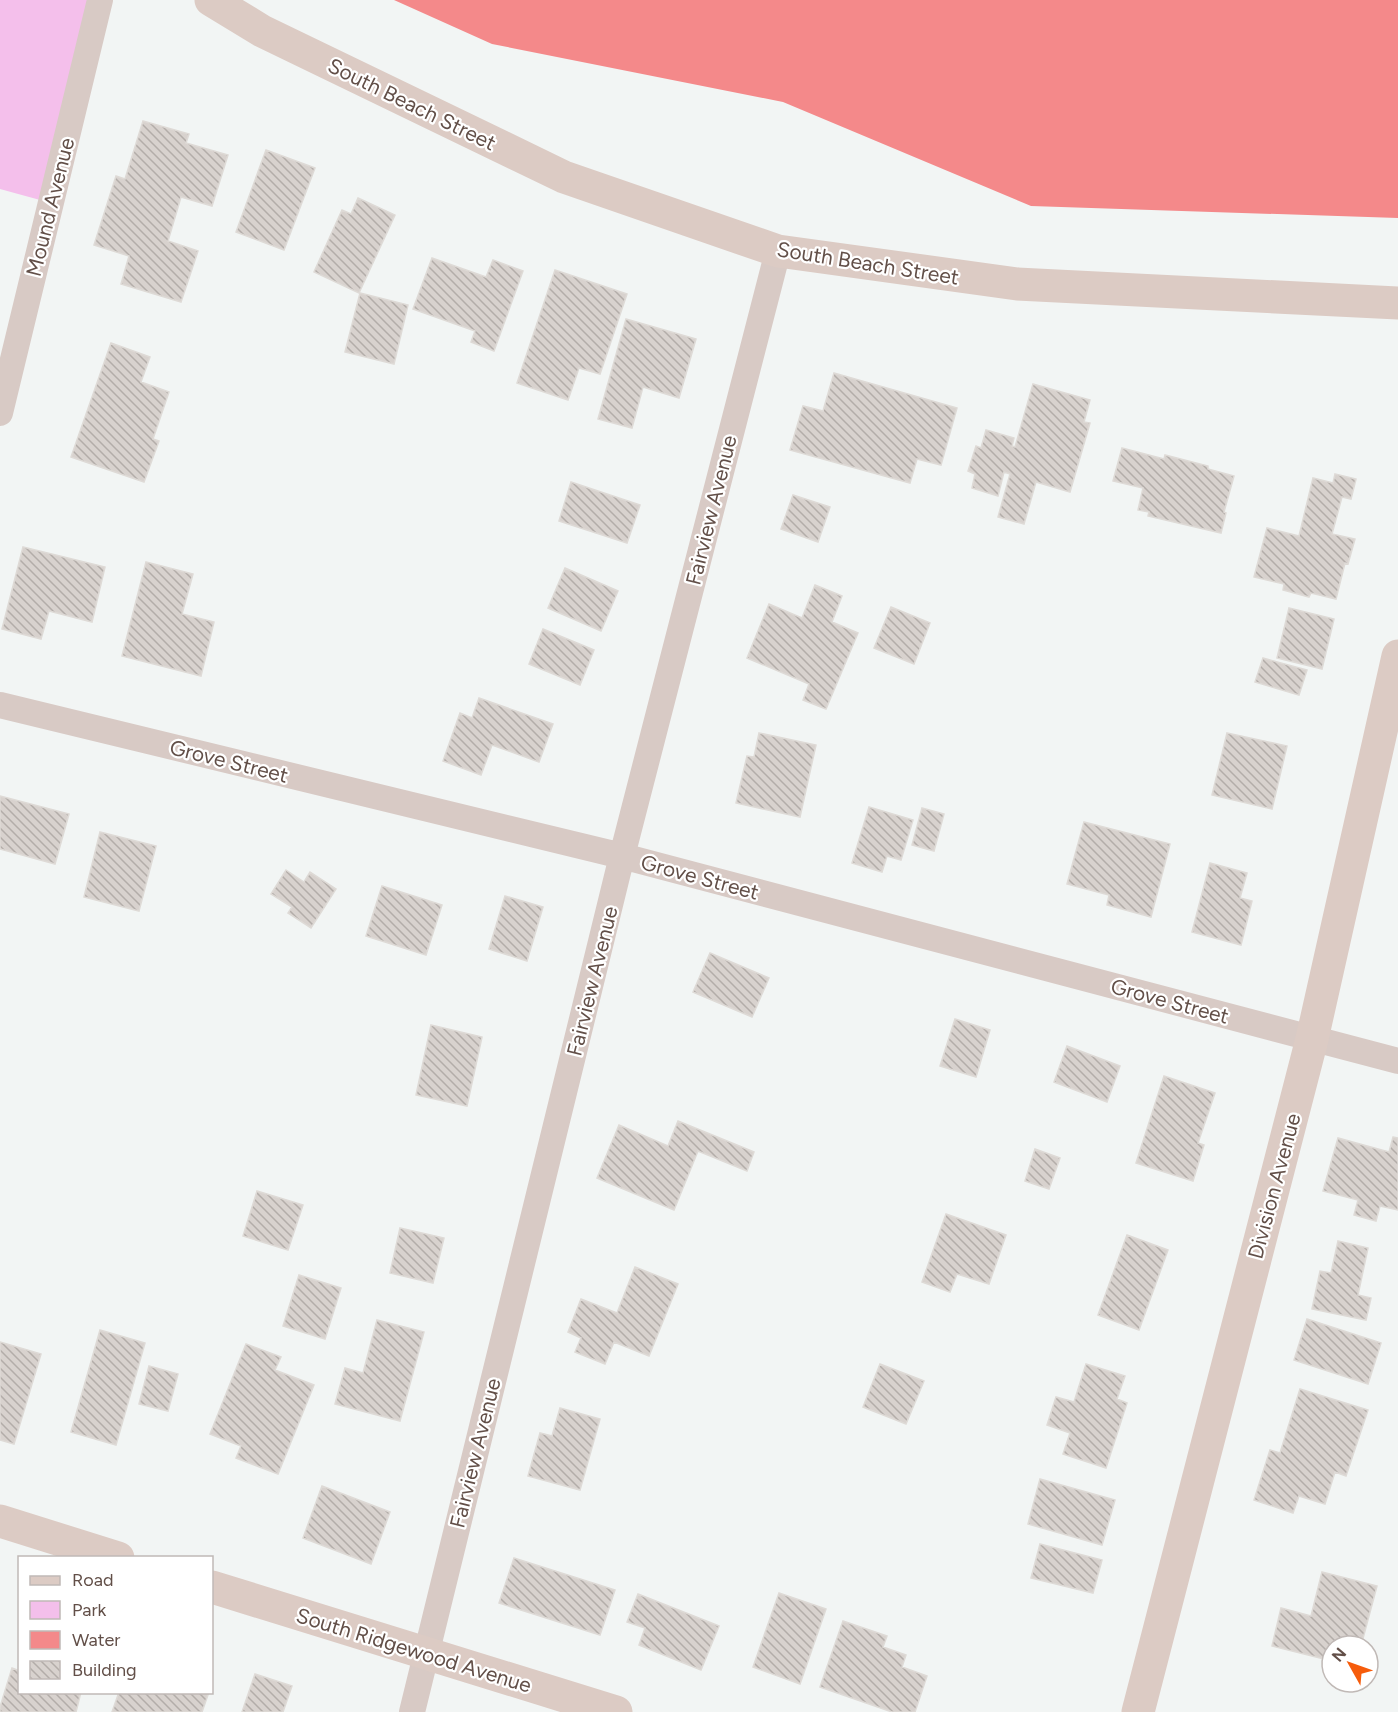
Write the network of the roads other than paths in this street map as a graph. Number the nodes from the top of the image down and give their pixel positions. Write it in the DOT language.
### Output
graph roads {
  1 [pos="100,0"];
  2 [pos="211,0"];
  3 [pos="778,251"];
  4 [pos="1398,303"];
  5 [pos="0,413"];
  6 [pos="1398,656"];
  7 [pos="0,705"];
  8 [pos="622,856"];
  9 [pos="1312,1039"];
  10 [pos="1398,1061"];
  11 [pos="0,1521"];
  12 [pos="115,1556"];
  13 [pos="213,1587"];
  14 [pos="426,1654"];
  15 [pos="412,1712"];
  16 [pos="616,1712"];
  17 [pos="1138,1712"];
  1 -- 5 [label="street, Mound Avenue"];
  2 -- 3 [label="street, South Beach Street"];
  3 -- 4 [label="street, South Beach Street"];
  3 -- 8 [label="street, Fairview Avenue"];
  6 -- 9 [label="street, Division Avenue"];
  7 -- 8 [label="street, Grove Street"];
  8 -- 9 [label="street, Grove Street"];
  8 -- 14 [label="street, Fairview Avenue"];
  9 -- 10 [label="street, Grove Street"];
  9 -- 17 [label="street, Division Avenue"];
  11 -- 12 [label="street"];
  13 -- 14 [label="street, South Ridgewood Avenue"];
  14 -- 15 [label="street, Fairview Avenue"];
  14 -- 16 [label="street, South Ridgewood Avenue"];
}
